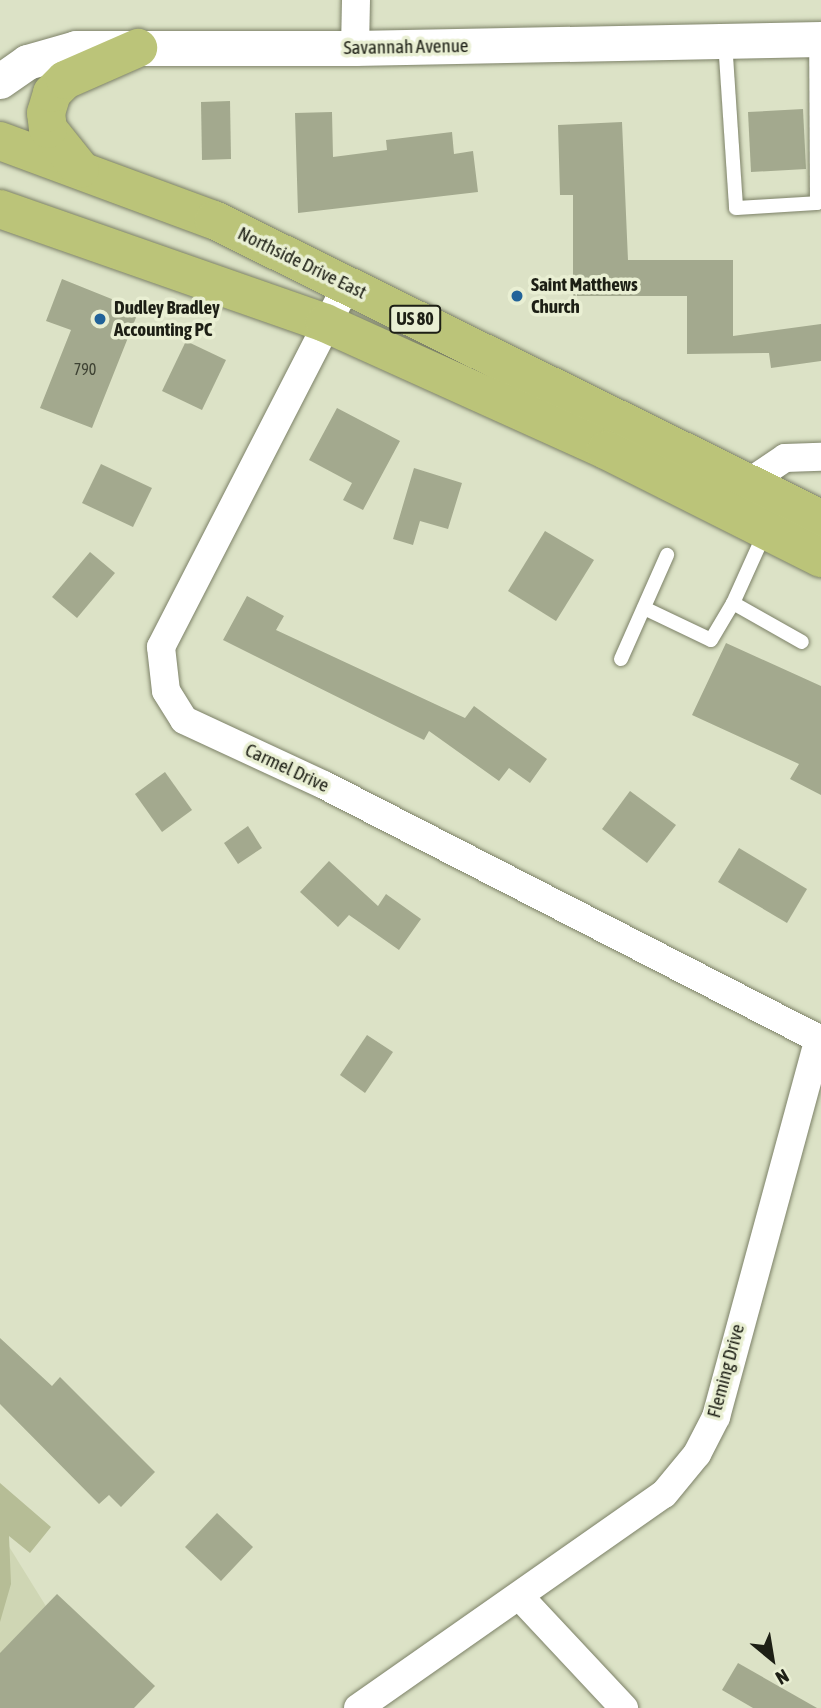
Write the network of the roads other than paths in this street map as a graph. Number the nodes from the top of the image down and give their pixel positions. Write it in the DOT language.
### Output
graph roads {
  1 [pos="356,0"];
  2 [pos="818,39"];
  3 [pos="725,41"];
  4 [pos="138,48"];
  5 [pos="355,48"];
  6 [pos="0,81"];
  7 [pos="0,141"];
  8 [pos="80,169"];
  9 [pos="0,209"];
  10 [pos="347,285"];
  11 [pos="325,323"];
  12 [pos="821,457"];
  13 [pos="747,483"];
  14 [pos="713,507"];
  15 [pos="821,519"];
  16 [pos="766,530"];
  17 [pos="667,555"];
  18 [pos="821,558"];
  19 [pos="733,603"];
  20 [pos="644,608"];
  21 [pos="802,642"];
  22 [pos="621,659"];
  23 [pos="820,1039"];
  24 [pos="521,1598"];
  25 [pos="358,1708"];
  26 [pos="624,1708"];
  1 -- 5 [label="street"];
  2 -- 3 [label="street, Savannah Avenue"];
  2 -- 3 [label="lane"];
  3 -- 5 [label="street, Savannah Avenue"];
  4 -- 5 [label="street, Savannah Avenue"];
  4 -- 6 [label="street, Savannah Avenue"];
  4 -- 8 [label="main road"];
  7 -- 8 [label="main road, Northside Drive East / US 80"];
  8 -- 10 [label="main road, Northside Drive East / US 80"];
  9 -- 11 [label="main road, US 80"];
  10 -- 11 [label="street, Carmel Drive"];
  10 -- 13 [label="main road, Northside Drive East / US 80"];
  11 -- 14 [label="main road, US 80"];
  11 -- 23 [label="street, Carmel Drive"];
  12 -- 13 [label="street"];
  13 -- 14 [label="street"];
  13 -- 15 [label="main road, Northside Drive East / US 80"];
  14 -- 16 [label="main road, US 80"];
  16 -- 18 [label="main road, US 80"];
  16 -- 19 [label="lane"];
  17 -- 20 [label="lane"];
  19 -- 20 [label="lane"];
  19 -- 21 [label="lane"];
  20 -- 22 [label="lane"];
  23 -- 24 [label="street, Fleming Drive"];
  24 -- 25 [label="street, Fleming Drive"];
  24 -- 26 [label="street"];
}
